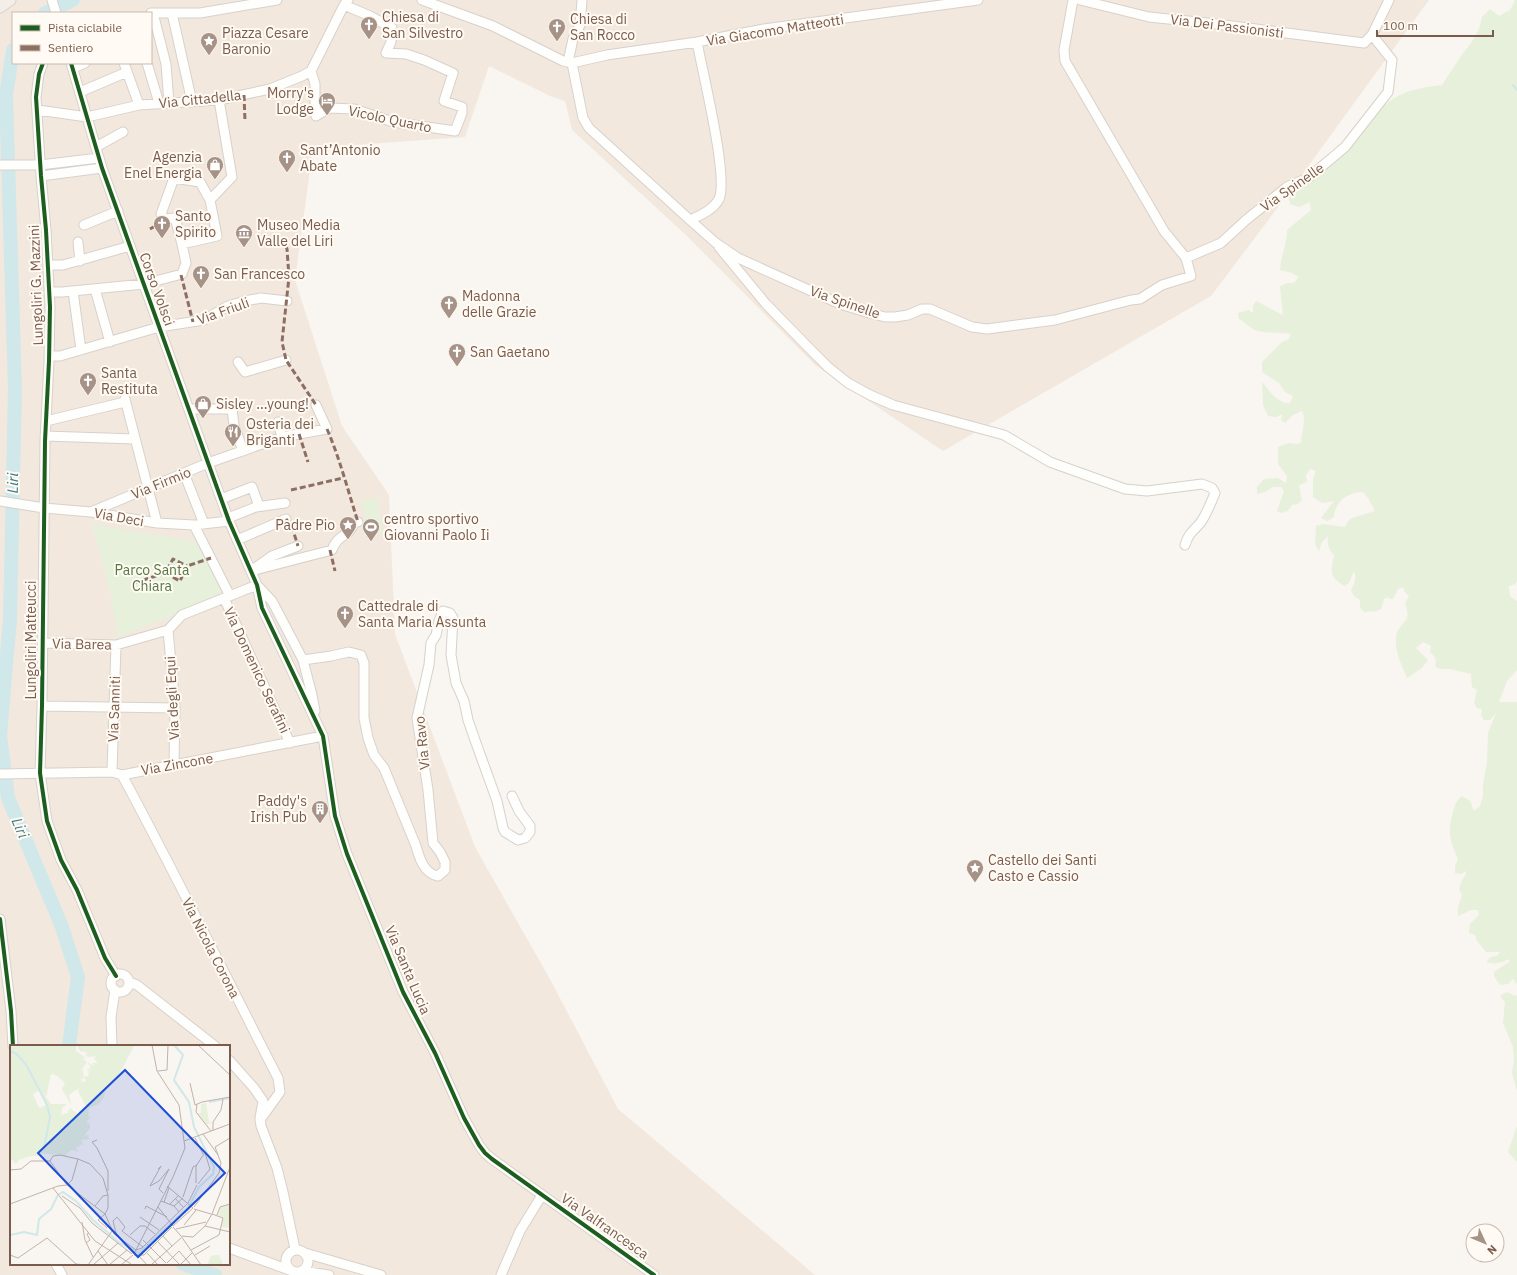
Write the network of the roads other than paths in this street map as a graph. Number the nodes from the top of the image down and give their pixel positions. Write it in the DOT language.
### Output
graph roads {
  1 [pos="10,0"];
  2 [pos="52,0"];
  3 [pos="277,0"];
  4 [pos="422,0"];
  5 [pos="582,0"];
  6 [pos="978,0"];
  7 [pos="1073,0"];
  8 [pos="1080,0"];
  9 [pos="1389,0"];
  10 [pos="346,2"];
  11 [pos="0,7"];
  12 [pos="56,12"];
  13 [pos="152,13"];
  14 [pos="172,13"];
  15 [pos="1372,36"];
  16 [pos="697,42"];
  17 [pos="570,62"];
  18 [pos="43,64"];
  19 [pos="147,64"];
  20 [pos="72,65"];
  21 [pos="126,67"];
  22 [pos="311,71"];
  23 [pos="80,92"];
  24 [pos="219,100"];
  25 [pos="192,102"];
  26 [pos="159,103"];
  27 [pos="169,104"];
  28 [pos="139,105"];
  29 [pos="38,110"];
  30 [pos="87,117"];
  31 [pos="123,132"];
  32 [pos="96,147"];
  33 [pos="99,158"];
  34 [pos="0,165"];
  35 [pos="36,165"];
  36 [pos="102,168"];
  37 [pos="41,176"];
  38 [pos="210,200"];
  39 [pos="118,211"];
  40 [pos="690,220"];
  41 [pos="84,225"];
  42 [pos="78,242"];
  43 [pos="716,243"];
  44 [pos="182,244"];
  45 [pos="130,246"];
  46 [pos="1186,258"];
  47 [pos="80,261"];
  48 [pos="48,266"];
  49 [pos="144,284"];
  50 [pos="95,289"];
  51 [pos="73,291"];
  52 [pos="49,292"];
  53 [pos="287,301"];
  54 [pos="159,327"];
  55 [pos="110,342"];
  56 [pos="81,350"];
  57 [pos="49,356"];
  58 [pos="286,360"];
  59 [pos="238,362"];
  60 [pos="316,405"];
  61 [pos="189,409"];
  62 [pos="46,421"];
  63 [pos="278,422"];
  64 [pos="45,436"];
  65 [pos="282,437"];
  66 [pos="135,439"];
  67 [pos="243,451"];
  68 [pos="208,463"];
  69 [pos="184,473"];
  70 [pos="148,488"];
  71 [pos="221,499"];
  72 [pos="0,501"];
  73 [pos="285,503"];
  74 [pos="259,506"];
  75 [pos="40,508"];
  76 [pos="91,512"];
  77 [pos="228,519"];
  78 [pos="286,519"];
  79 [pos="358,522"];
  80 [pos="157,523"];
  81 [pos="199,524"];
  82 [pos="237,540"];
  83 [pos="1185,545"];
  84 [pos="298,546"];
  85 [pos="251,571"];
  86 [pos="257,585"];
  87 [pos="227,597"];
  88 [pos="168,630"];
  89 [pos="42,643"];
  90 [pos="116,645"];
  91 [pos="302,660"];
  92 [pos="42,706"];
  93 [pos="115,707"];
  94 [pos="175,708"];
  95 [pos="316,720"];
  96 [pos="323,736"];
  97 [pos="290,742"];
  98 [pos="174,766"];
  99 [pos="112,772"];
  100 [pos="35,773"];
  101 [pos="0,774"];
  102 [pos="122,775"];
  103 [pos="512,796"];
  104 [pos="0,919"];
  105 [pos="116,976"];
  106 [pos="129,982"];
  107 [pos="115,990"];
  108 [pos="12,1045"];
  109 [pos="112,1045"];
  110 [pos="214,1045"];
  111 [pos="230,1061"];
  112 [pos="260,1120"];
  113 [pos="542,1195"];
  114 [pos="230,1248"];
  115 [pos="295,1249"];
  116 [pos="305,1252"];
  117 [pos="57,1265"];
  118 [pos="297,1271"];
  119 [pos="62,1275"];
  120 [pos="329,1275"];
  121 [pos="381,1275"];
  122 [pos="501,1275"];
  123 [pos="654,1275"];
  1 -- 11 [label="main road"];
  2 -- 12 [label="street"];
  3 -- 14 [label="street"];
  4 -- 17 [label="street"];
  5 -- 17 [label="street"];
  6 -- 16 [label="street, Via Giacomo Matteotti"];
  7 -- 46 [label="street, Via Spinelle"];
  8 -- 15 [label="street, Via Dei Passionisti"];
  9 -- 15 [label="street"];
  10 -- 22 [label="street"];
  10 -- 22 [label="street, Vicolo Quarto"];
  13 -- 14 [label="street"];
  13 -- 27 [label="street"];
  14 -- 25 [label="street"];
  15 -- 46 [label="street, Via Spinelle"];
  16 -- 17 [label="street, Via Giacomo Matteotti"];
  16 -- 40 [label="street"];
  17 -- 40 [label="street, Via Spinelle"];
  18 -- 29 [label="street, Lungoliri G. Mazzini"];
  19 -- 26 [label="street"];
  20 -- 23 [label="street, Corso Volsci"];
  21 -- 23 [label="street"];
  21 -- 28 [label="street"];
  22 -- 24 [label="street, Via Cittadella"];
  23 -- 30 [label="street, Corso Volsci"];
  24 -- 25 [label="street, Via Cittadella"];
  24 -- 38 [label="street"];
  25 -- 27 [label="street, Via Cittadella"];
  26 -- 27 [label="street, Via Cittadella"];
  26 -- 28 [label="street, Via Cittadella"];
  28 -- 30 [label="street, Via Cittadella"];
  29 -- 30 [label="street"];
  29 -- 35 [label="street, Lungoliri G. Mazzini"];
  30 -- 32 [label="street, Corso Volsci"];
  31 -- 32 [label="street"];
  32 -- 33 [label="street, Corso Volsci"];
  33 -- 35 [label="street"];
  33 -- 36 [label="street, Corso Volsci"];
  34 -- 35 [label="street"];
  35 -- 37 [label="street, Lungoliri G. Mazzini"];
  36 -- 37 [label="street"];
  36 -- 39 [label="street, Corso Volsci"];
  37 -- 48 [label="street, Lungoliri G. Mazzini"];
  38 -- 44 [label="street"];
  38 -- 44 [label="street"];
  39 -- 41 [label="street"];
  39 -- 45 [label="street, Corso Volsci"];
  40 -- 43 [label="street, Via Spinelle"];
  42 -- 47 [label="street"];
  43 -- 46 [label="street, Via Spinelle"];
  43 -- 83 [label="street"];
  44 -- 49 [label="street"];
  45 -- 47 [label="street"];
  45 -- 49 [label="street, Corso Volsci"];
  47 -- 48 [label="street"];
  48 -- 52 [label="street, Lungoliri G. Mazzini"];
  49 -- 50 [label="street"];
  49 -- 54 [label="street, Corso Volsci"];
  50 -- 51 [label="street"];
  50 -- 55 [label="street"];
  51 -- 52 [label="street"];
  51 -- 56 [label="street"];
  52 -- 57 [label="street, Lungoliri G. Mazzini"];
  53 -- 54 [label="street, Via Friuli"];
  54 -- 55 [label="street, Via Friuli"];
  54 -- 61 [label="street, Corso Volsci"];
  55 -- 56 [label="street, Via Friuli"];
  56 -- 57 [label="street, Via Friuli"];
  57 -- 62 [label="street, Lungoliri G. Mazzini"];
  58 -- 59 [label="street"];
  60 -- 65 [label="street, Via Firmio"];
  61 -- 67 [label="street"];
  61 -- 68 [label="street, Corso Volsci"];
  62 -- 64 [label="street, Lungoliri G. Mazzini"];
  62 -- 66 [label="street"];
  63 -- 65 [label="street"];
  64 -- 66 [label="street"];
  64 -- 75 [label="street, Lungoliri G. Mazzini"];
  65 -- 67 [label="street, Via Firmio"];
  66 -- 70 [label="street"];
  67 -- 68 [label="street, Via Firmio"];
  68 -- 69 [label="street, Via Firmio"];
  68 -- 71 [label="street, Corso Volsci"];
  69 -- 70 [label="street, Via Firmio"];
  69 -- 81 [label="street, Via Domenico Serafini"];
  70 -- 76 [label="street, Via Firmio"];
  70 -- 80 [label="street"];
  71 -- 74 [label="street"];
  71 -- 77 [label="street, Corso Volsci"];
  72 -- 75 [label="street, Via Deci"];
  73 -- 74 [label="street, Via Deci"];
  74 -- 77 [label="street, Via Deci"];
  75 -- 76 [label="street, Via Deci"];
  75 -- 89 [label="street, Lungoliri Matteucci"];
  76 -- 80 [label="street, Via Deci"];
  77 -- 81 [label="street, Via Deci"];
  77 -- 82 [label="street, Corso Volsci"];
  78 -- 82 [label="street"];
  79 -- 85 [label="street"];
  80 -- 81 [label="street, Via Deci"];
  81 -- 87 [label="street, Via Domenico Serafini"];
  82 -- 85 [label="street, Corso Volsci"];
  84 -- 85 [label="street"];
  85 -- 86 [label="street, Corso Volsci"];
  86 -- 87 [label="street"];
  86 -- 91 [label="street"];
  86 -- 95 [label="street"];
  87 -- 88 [label="street"];
  87 -- 97 [label="street, Via Domenico Serafini"];
  88 -- 90 [label="street, Via Barea"];
  88 -- 94 [label="street, Via degli Equi"];
  89 -- 90 [label="street, Via Barea"];
  89 -- 92 [label="street, Lungoliri Matteucci"];
  90 -- 93 [label="street, Via Sanniti"];
  91 -- 95 [label="street"];
  91 -- 103 [label="street, Via Ravo"];
  92 -- 93 [label="street"];
  92 -- 100 [label="street, Lungoliri Matteucci"];
  93 -- 94 [label="street"];
  93 -- 99 [label="street, Via Sanniti"];
  94 -- 98 [label="street, Via degli Equi"];
  95 -- 96 [label="street, Via Santa Lucia"];
  96 -- 97 [label="street, Via Zincone"];
  96 -- 113 [label="street, Via Santa Lucia"];
  97 -- 98 [label="street, Via Zincone"];
  98 -- 102 [label="street, Via Zincone"];
  99 -- 100 [label="street, Via Zincone"];
  99 -- 102 [label="street, Via Zincone"];
  100 -- 101 [label="street, Via Zincone"];
  100 -- 105 [label="street, Lungoliri Matteucci"];
  102 -- 112 [label="street, Via Nicola Corona"];
  104 -- 108 [label="street"];
  105 -- 106 [label="street"];
  105 -- 107 [label="street"];
  106 -- 107 [label="street"];
  106 -- 110 [label="street"];
  107 -- 109 [label="street"];
  111 -- 112 [label="street"];
  112 -- 115 [label="street"];
  113 -- 122 [label="street"];
  113 -- 123 [label="street, Via Valfrancesca"];
  114 -- 118 [label="street"];
  115 -- 116 [label="street"];
  115 -- 118 [label="street"];
  116 -- 118 [label="street"];
  116 -- 121 [label="street"];
  117 -- 119 [label="street"];
  118 -- 120 [label="street"];
}
